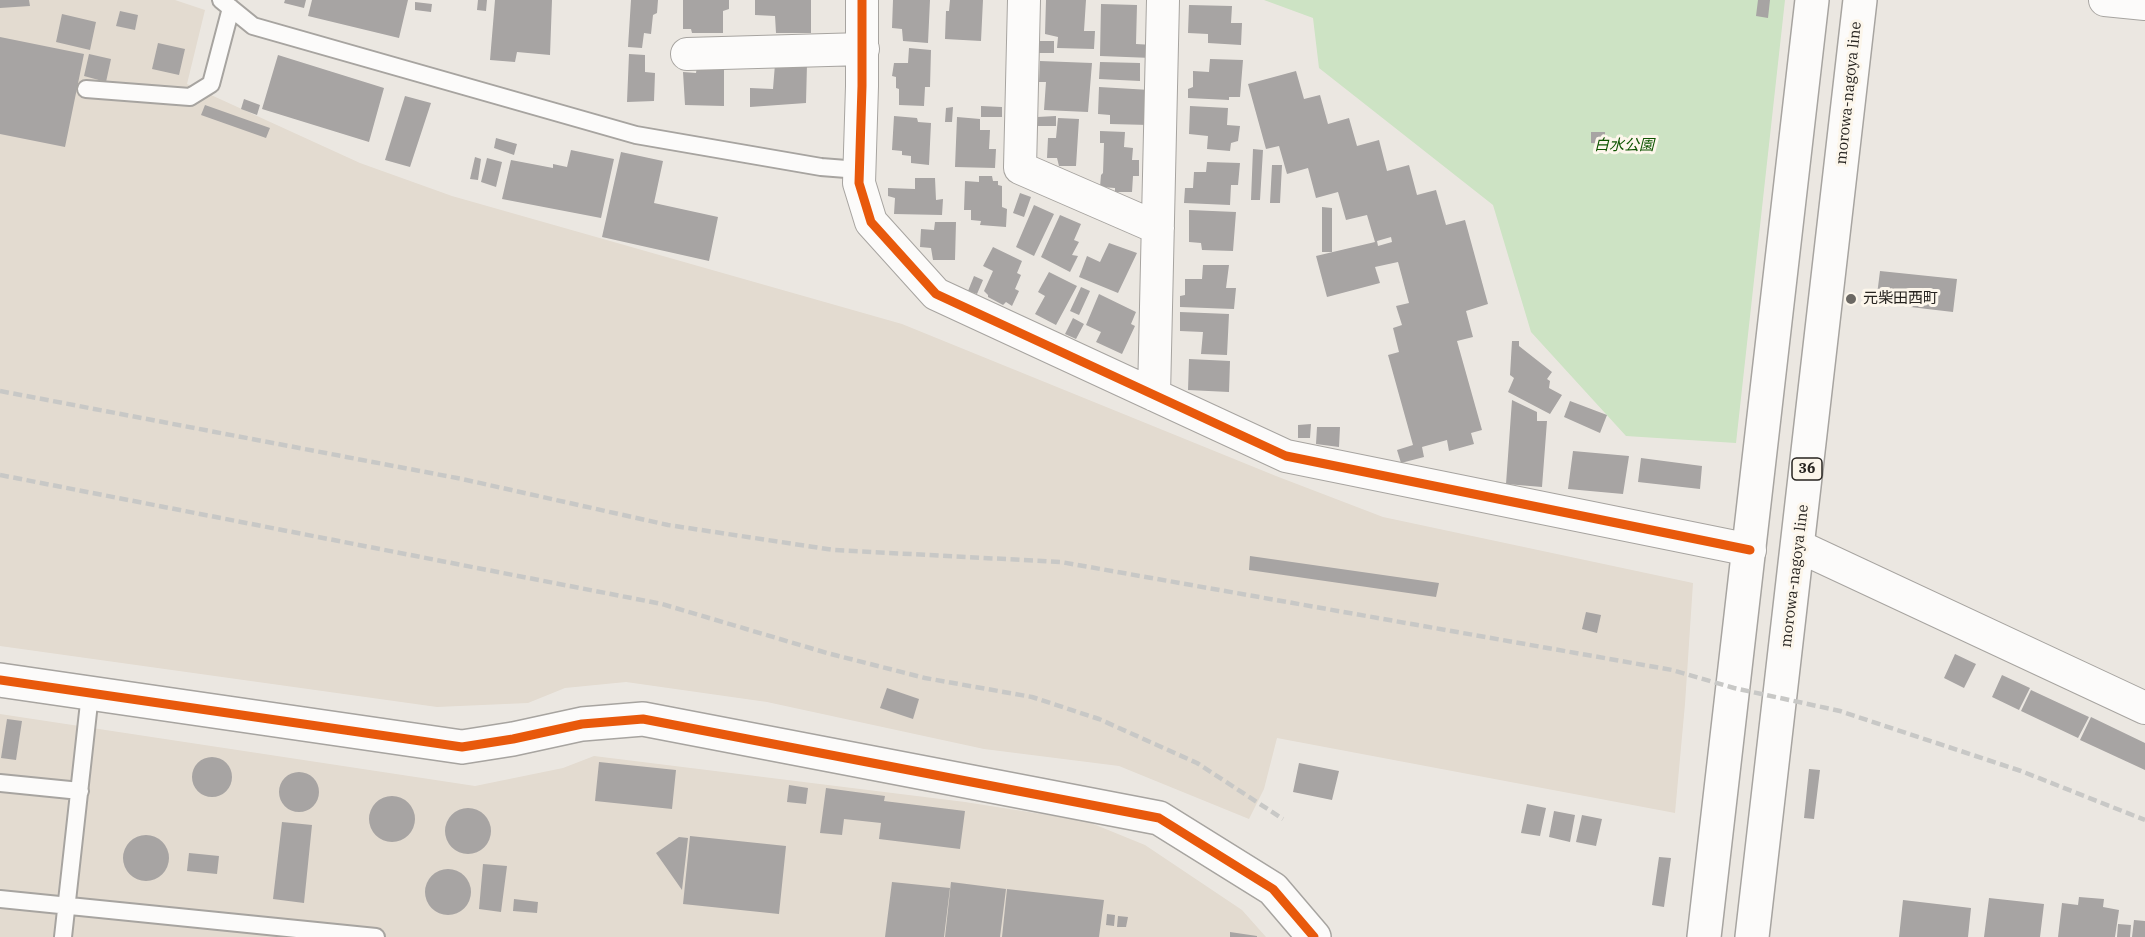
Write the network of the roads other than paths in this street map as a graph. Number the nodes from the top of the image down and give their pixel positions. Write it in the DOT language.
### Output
graph roads {
  1 [pos="862,0"];
  2 [pos="1024,0"];
  3 [pos="1163,0"];
  4 [pos="1812,0"];
  5 [pos="1860,0"];
  6 [pos="2105,0"];
  7 [pos="226,4"];
  8 [pos="2145,4"];
  9 [pos="863,49"];
  10 [pos="687,54"];
  11 [pos="86,89"];
  12 [pos="859,170"];
  13 [pos="1158,228"];
  14 [pos="1154,395"];
  15 [pos="1798,546"];
  16 [pos="1750,550"];
  17 [pos="0,680"];
  18 [pos="90,693"];
  19 [pos="2145,708"];
  20 [pos="0,783"];
  21 [pos="80,791"];
  22 [pos="0,899"];
  23 [pos="67,906"];
  24 [pos="63,937"];
  25 [pos="375,937"];
  26 [pos="1314,937"];
  27 [pos="1704,937"];
  28 [pos="1752,937"];
  1 -- 9 [label="street"];
  2 -- 13 [label="street"];
  3 -- 13 [label="street"];
  4 -- 16 [label="main road"];
  5 -- 15 [label="main road, morowa-nagoya line / 36"];
  6 -- 8 [label="street"];
  7 -- 11 [label="lane"];
  7 -- 12 [label="lane"];
  9 -- 10 [label="street"];
  9 -- 12 [label="street"];
  12 -- 14 [label="street"];
  13 -- 14 [label="street"];
  14 -- 16 [label="street"];
  15 -- 19 [label="street"];
  15 -- 28 [label="main road, morowa-nagoya line / 36"];
  16 -- 27 [label="main road"];
  17 -- 18 [label="main road"];
  18 -- 21 [label="lane"];
  18 -- 26 [label="main road"];
  20 -- 21 [label="lane"];
  21 -- 23 [label="lane"];
  22 -- 23 [label="lane"];
  23 -- 24 [label="lane"];
  23 -- 25 [label="lane"];
}
